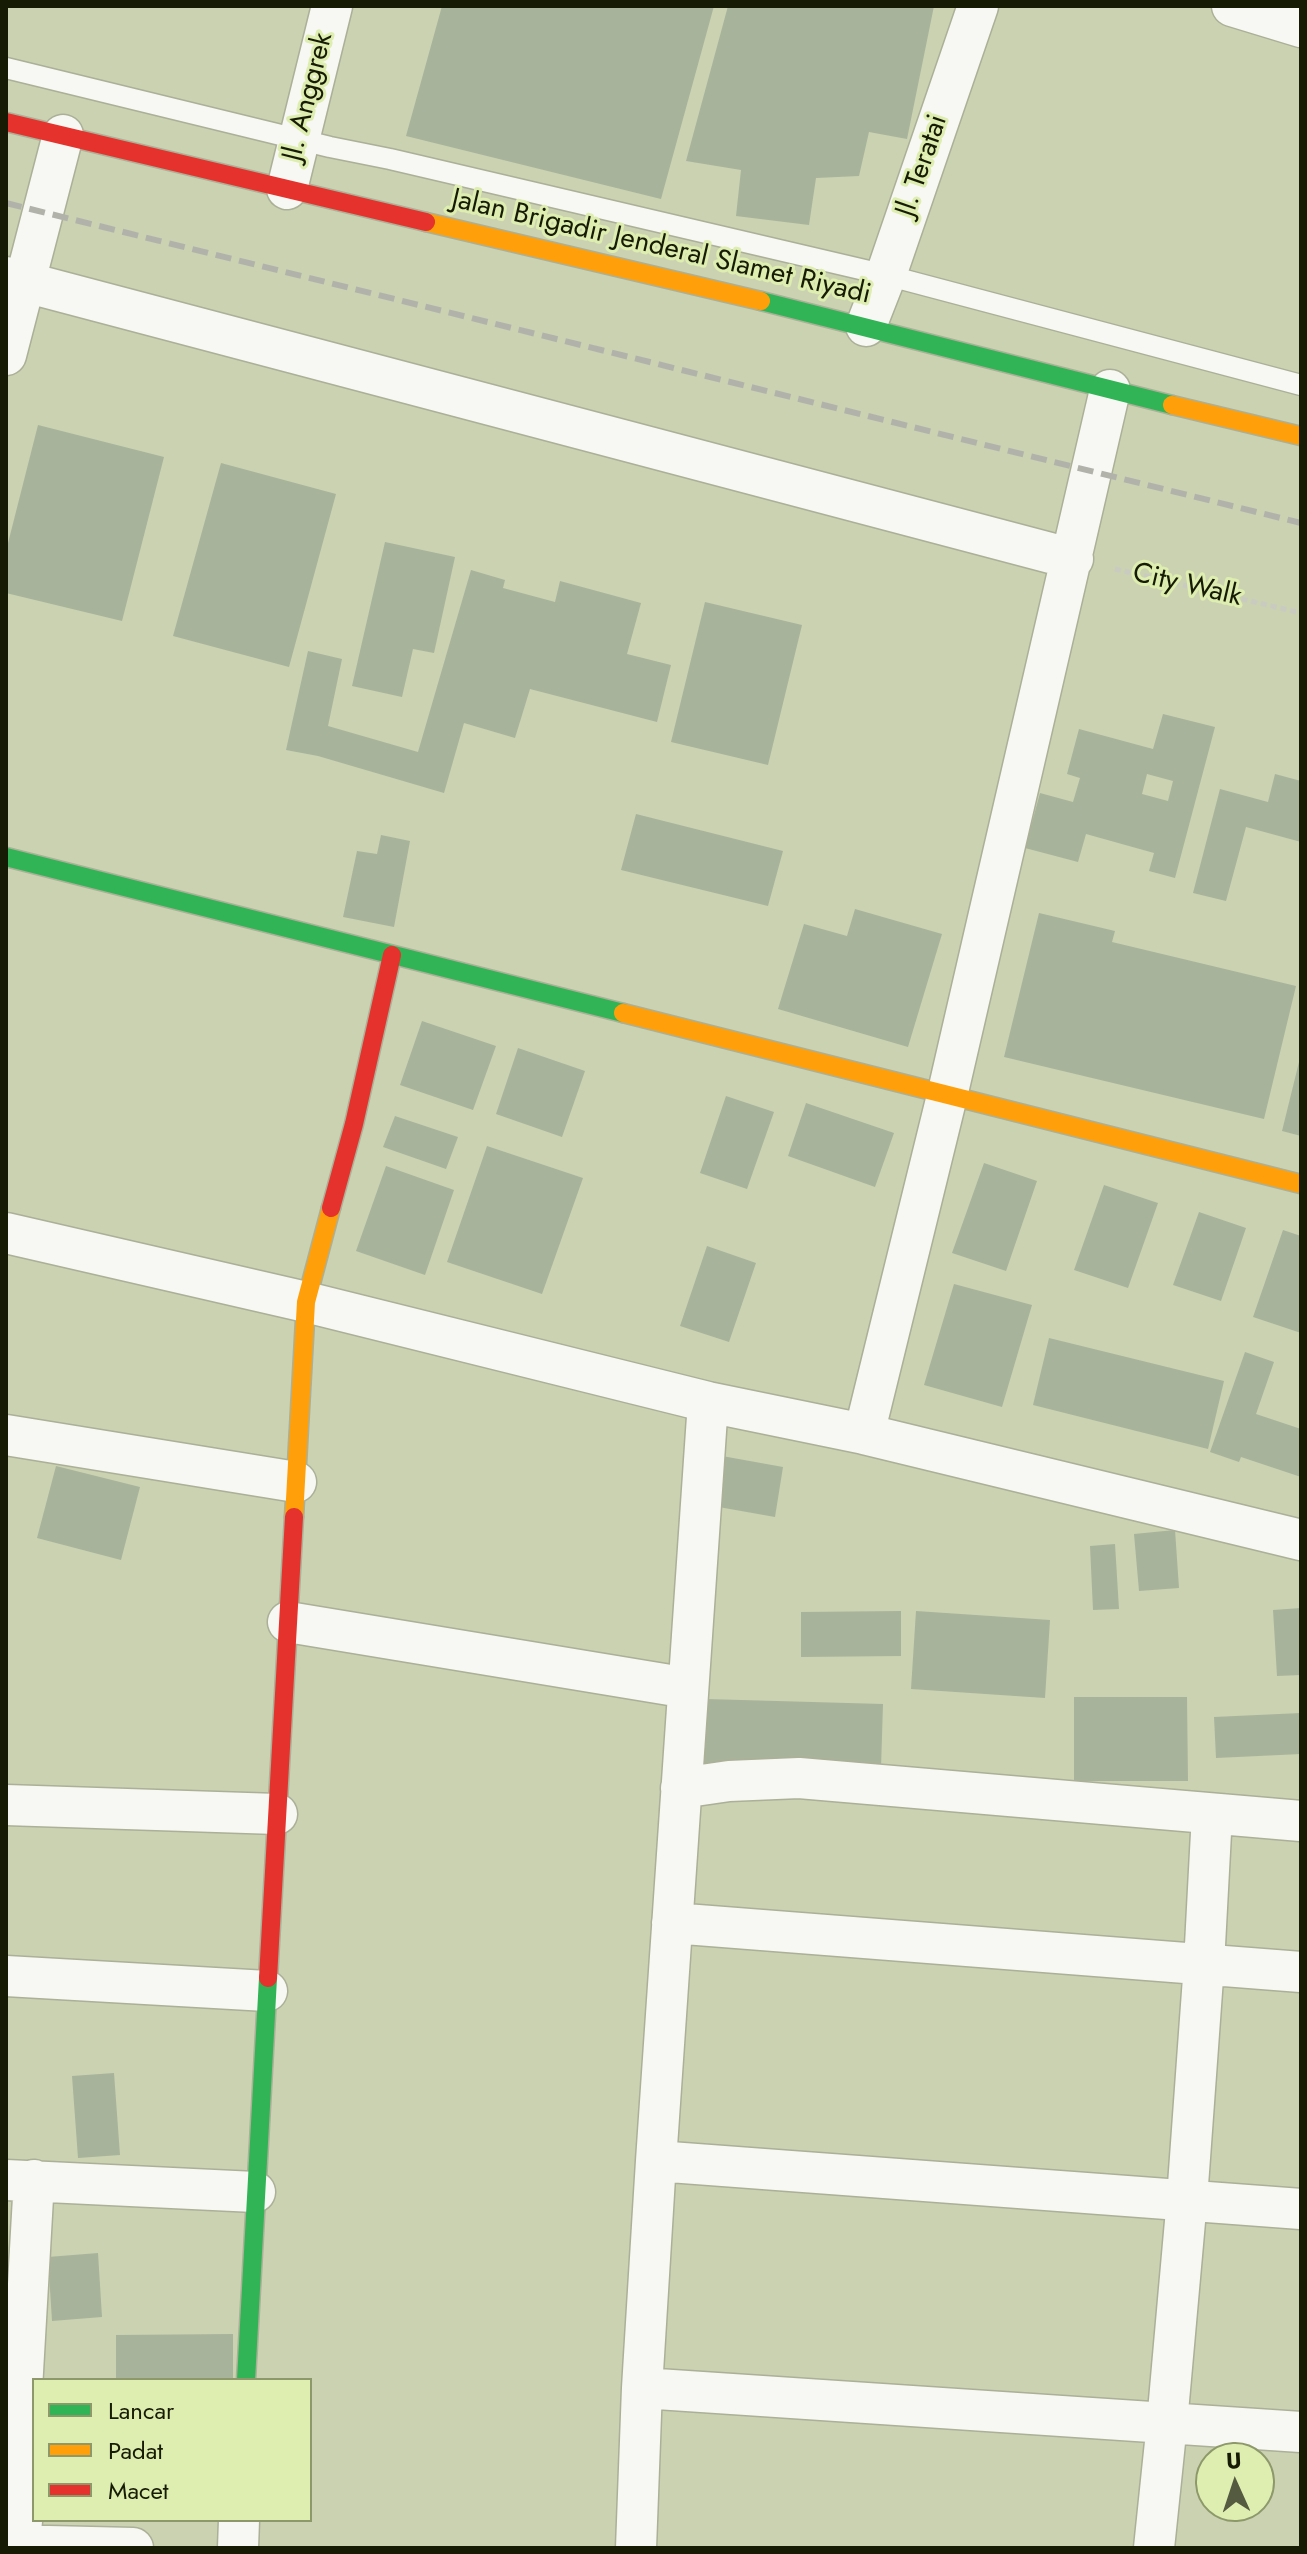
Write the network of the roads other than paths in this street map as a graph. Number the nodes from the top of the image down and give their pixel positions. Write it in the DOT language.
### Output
graph roads {
  1 [pos="332,6"];
  2 [pos="978,6"];
  3 [pos="1232,6"];
  4 [pos="1301,27"];
  5 [pos="6,68"];
  6 [pos="6,122"];
  7 [pos="63,135"];
  8 [pos="299,139"];
  9 [pos="287,189"];
  10 [pos="886,275"];
  11 [pos="16,279"];
  12 [pos="866,326"];
  13 [pos="6,355"];
  14 [pos="1301,385"];
  15 [pos="1110,390"];
  16 [pos="1301,436"];
  17 [pos="1073,559"];
  18 [pos="6,857"];
  19 [pos="392,955"];
  20 [pos="947,1096"];
  21 [pos="1301,1184"];
  22 [pos="6,1233"];
  23 [pos="306,1302"];
  24 [pos="708,1402"];
  25 [pos="864,1434"];
  26 [pos="6,1435"];
  27 [pos="296,1482"];
  28 [pos="1301,1540"];
  29 [pos="288,1622"];
  30 [pos="688,1688"];
  31 [pos="681,1788"];
  32 [pos="6,1805"];
  33 [pos="277,1814"];
  34 [pos="1212,1814"];
  35 [pos="1301,1821"];
  36 [pos="672,1923"];
  37 [pos="1204,1964"];
  38 [pos="1301,1972"];
  39 [pos="6,1976"];
  40 [pos="267,1991"];
  41 [pos="656,2161"];
  42 [pos="20,2180"];
  43 [pos="255,2192"];
  44 [pos="1187,2199"];
  45 [pos="1301,2209"];
  46 [pos="246,2378"];
  47 [pos="642,2388"];
  48 [pos="1167,2423"];
  49 [pos="1301,2432"];
  50 [pos="239,2522"];
  51 [pos="9,2546"];
  52 [pos="133,2548"];
  53 [pos="238,2548"];
  54 [pos="636,2548"];
  55 [pos="1154,2548"];
  1 -- 8 [label="street, Jl. Anggrek"];
  2 -- 10 [label="street, Jl. Teratai"];
  3 -- 4 [label="street"];
  5 -- 8 [label="lane"];
  6 -- 7 [label="street, Jalan Brigadir Jenderal Slamet Riyadi"];
  7 -- 9 [label="street, Jalan Brigadir Jenderal Slamet Riyadi"];
  7 -- 11 [label="street"];
  8 -- 9 [label="street, Jl. Anggrek"];
  8 -- 10 [label="lane"];
  9 -- 12 [label="street, Jalan Brigadir Jenderal Slamet Riyadi"];
  10 -- 12 [label="street, Jl. Teratai"];
  10 -- 14 [label="lane"];
  11 -- 13 [label="street"];
  11 -- 17 [label="street"];
  12 -- 15 [label="street, Jalan Brigadir Jenderal Slamet Riyadi"];
  15 -- 16 [label="street, Jalan Brigadir Jenderal Slamet Riyadi"];
  15 -- 17 [label="street"];
  17 -- 20 [label="street"];
  18 -- 19 [label="street"];
  19 -- 20 [label="street"];
  19 -- 23 [label="street"];
  20 -- 21 [label="street"];
  20 -- 25 [label="street"];
  22 -- 23 [label="street"];
  23 -- 24 [label="street"];
  23 -- 27 [label="street"];
  24 -- 25 [label="street"];
  24 -- 30 [label="street"];
  25 -- 28 [label="street"];
  26 -- 27 [label="street"];
  27 -- 29 [label="street"];
  29 -- 30 [label="street"];
  29 -- 33 [label="street"];
  30 -- 31 [label="street"];
  31 -- 34 [label="street"];
  31 -- 36 [label="street"];
  32 -- 33 [label="street"];
  33 -- 40 [label="street"];
  34 -- 35 [label="street"];
  34 -- 37 [label="street"];
  36 -- 37 [label="street"];
  36 -- 41 [label="street"];
  37 -- 38 [label="street"];
  37 -- 44 [label="street"];
  39 -- 40 [label="street"];
  40 -- 43 [label="street"];
  41 -- 44 [label="street"];
  41 -- 47 [label="street"];
  42 -- 43 [label="street"];
  42 -- 51 [label="street"];
  43 -- 46 [label="street"];
  44 -- 45 [label="street"];
  44 -- 48 [label="street"];
  47 -- 48 [label="street"];
  47 -- 54 [label="street"];
  48 -- 49 [label="street"];
  48 -- 55 [label="street"];
  50 -- 53 [label="street"];
  51 -- 52 [label="street"];
}
